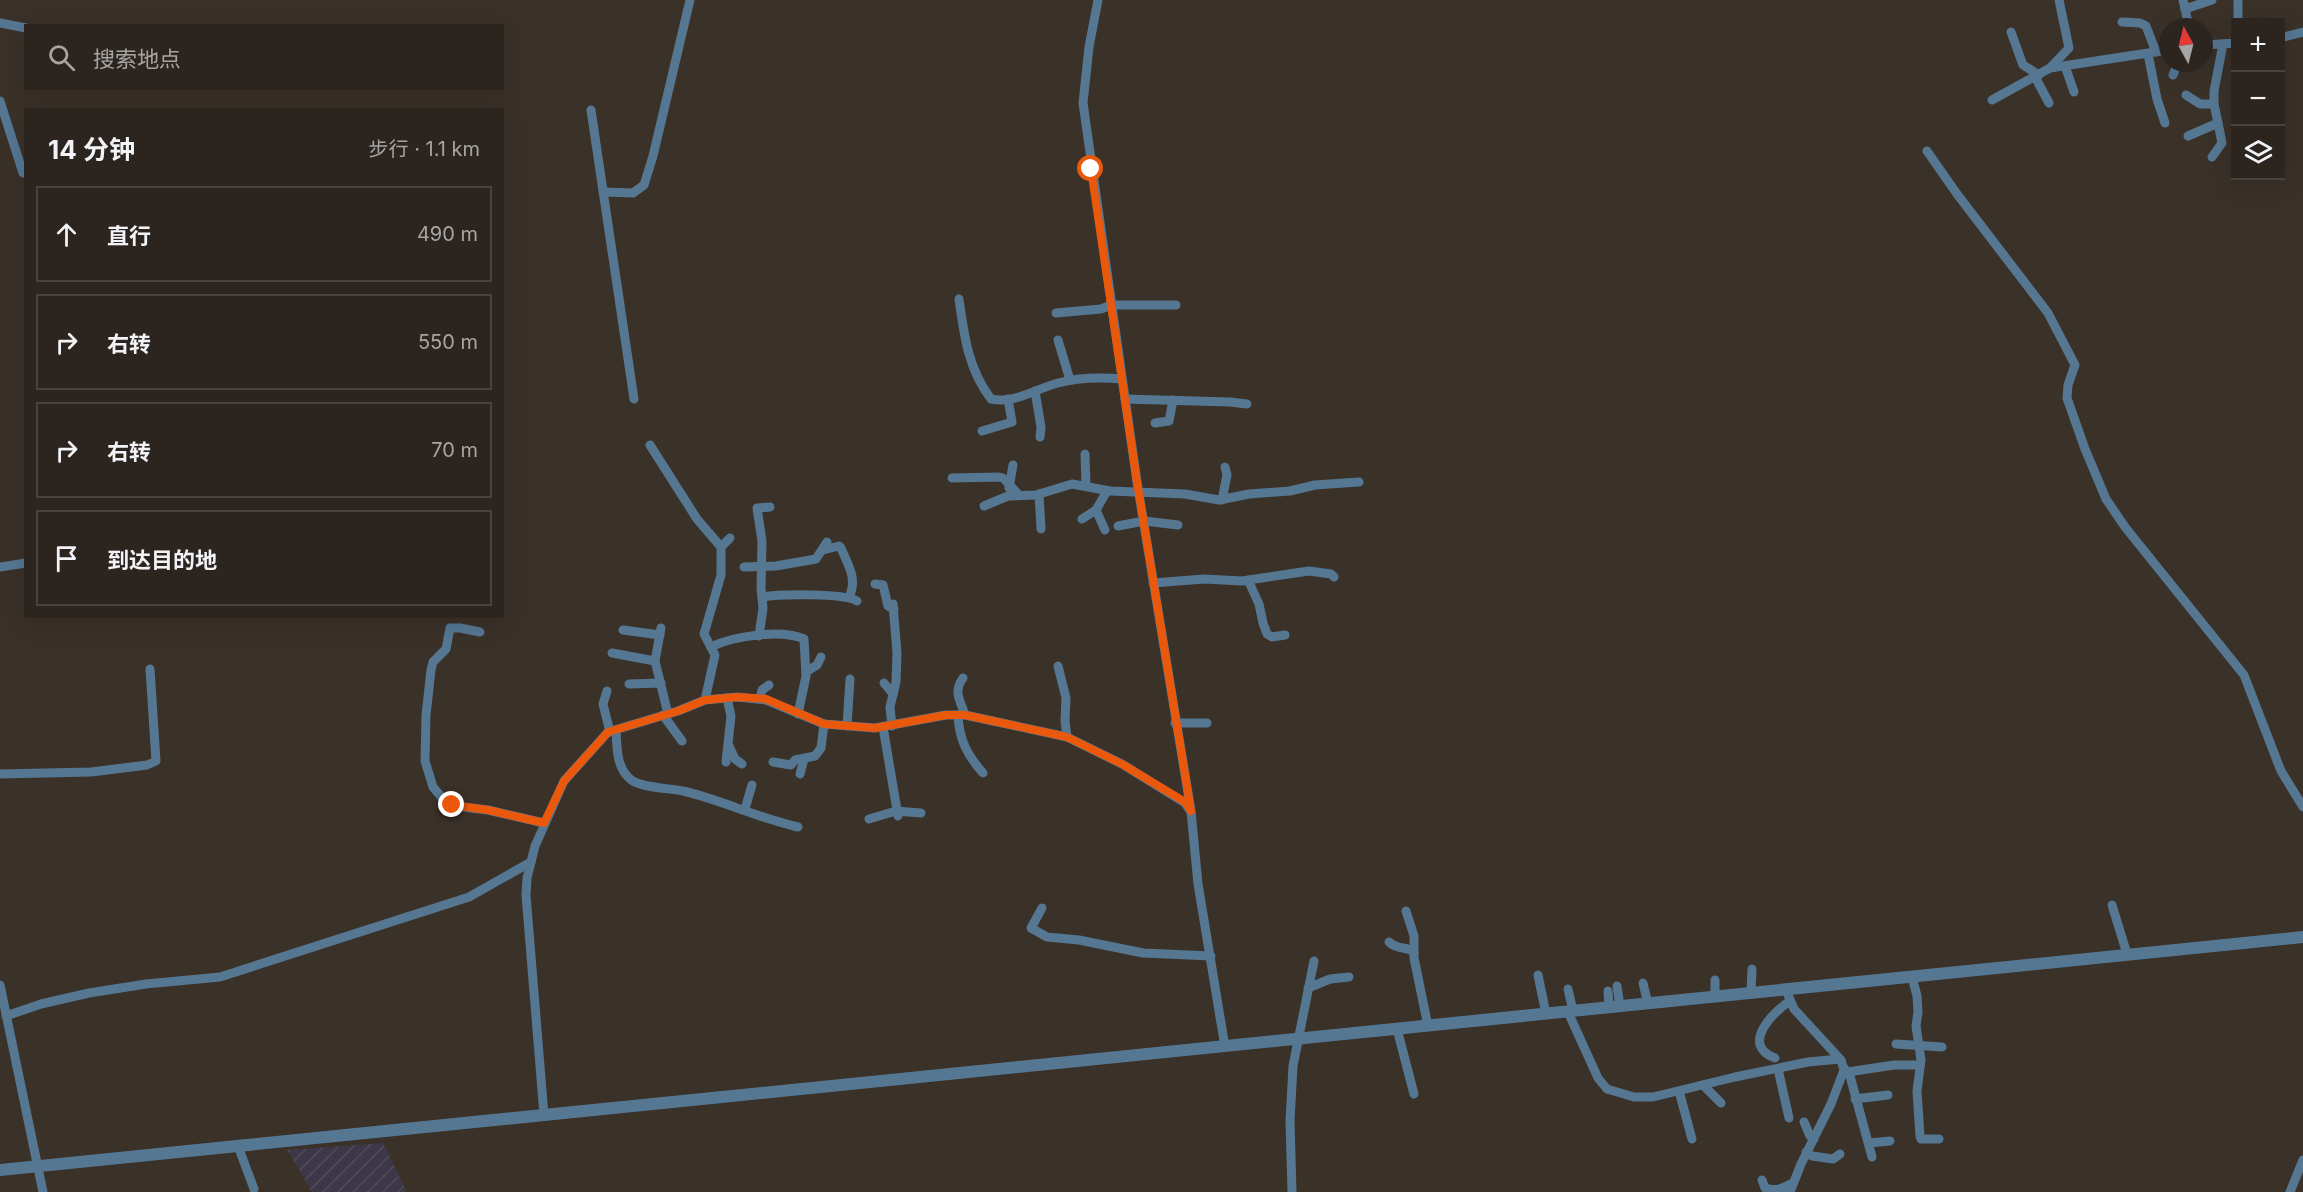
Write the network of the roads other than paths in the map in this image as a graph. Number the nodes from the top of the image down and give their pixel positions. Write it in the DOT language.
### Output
graph roads {
  1 [pos="690,0"];
  2 [pos="1098,0"];
  3 [pos="2058,0"];
  4 [pos="2212,0"];
  5 [pos="2238,0"];
  6 [pos="2184,4"];
  7 [pos="2238,18"];
  8 [pos="2122,22"];
  9 [pos="0,23"];
  10 [pos="24,28"];
  11 [pos="2011,32"];
  12 [pos="2303,32"];
  13 [pos="2285,37"];
  14 [pos="2231,43"];
  15 [pos="2223,44"];
  16 [pos="2213,45"];
  17 [pos="2159,52"];
  18 [pos="2152,53"];
  19 [pos="2065,66"];
  20 [pos="2050,68"];
  21 [pos="2174,72"];
  22 [pos="2173,75"];
  23 [pos="2037,76"];
  24 [pos="2074,92"];
  25 [pos="2186,95"];
  26 [pos="1992,99"];
  27 [pos="0,101"];
  28 [pos="2049,103"];
  29 [pos="2214,105"];
  30 [pos="591,110"];
  31 [pos="2165,123"];
  32 [pos="2218,123"];
  33 [pos="2188,136"];
  34 [pos="1926,151"];
  35 [pos="2212,157"];
  36 [pos="24,173"];
  37 [pos="603,192"];
  38 [pos="960,299"];
  39 [pos="1176,304"];
  40 [pos="1111,305"];
  41 [pos="1056,313"];
  42 [pos="1059,340"];
  43 [pos="1122,379"];
  44 [pos="1070,380"];
  45 [pos="1035,392"];
  46 [pos="634,399"];
  47 [pos="1008,399"];
  48 [pos="1125,399"];
  49 [pos="1173,400"];
  50 [pos="1247,404"];
  51 [pos="1155,423"];
  52 [pos="982,431"];
  53 [pos="1040,437"];
  54 [pos="650,445"];
  55 [pos="1084,454"];
  56 [pos="1013,465"];
  57 [pos="1226,467"];
  58 [pos="952,478"];
  59 [pos="1359,482"];
  60 [pos="1010,485"];
  61 [pos="1086,485"];
  62 [pos="1107,491"];
  63 [pos="1039,494"];
  64 [pos="1139,494"];
  65 [pos="1019,495"];
  66 [pos="1008,496"];
  67 [pos="1222,500"];
  68 [pos="984,506"];
  69 [pos="770,507"];
  70 [pos="1096,510"];
  71 [pos="1082,519"];
  72 [pos="1144,521"];
  73 [pos="1178,525"];
  74 [pos="1118,526"];
  75 [pos="1041,529"];
  76 [pos="1105,530"];
  77 [pos="730,538"];
  78 [pos="721,548"];
  79 [pos="24,563"];
  80 [pos="762,566"];
  81 [pos="0,567"];
  82 [pos="744,567"];
  83 [pos="1334,577"];
  84 [pos="1248,580"];
  85 [pos="1154,583"];
  86 [pos="875,584"];
  87 [pos="762,597"];
  88 [pos="623,630"];
  89 [pos="480,632"];
  90 [pos="1285,635"];
  91 [pos="759,636"];
  92 [pos="711,647"];
  93 [pos="612,653"];
  94 [pos="821,657"];
  95 [pos="655,661"];
  96 [pos="1058,666"];
  97 [pos="150,669"];
  98 [pos="806,672"];
  99 [pos="963,678"];
  100 [pos="850,679"];
  101 [pos="661,683"];
  102 [pos="884,683"];
  103 [pos="629,684"];
  104 [pos="769,685"];
  105 [pos="607,691"];
  106 [pos="893,694"];
  107 [pos="727,698"];
  108 [pos="760,699"];
  109 [pos="705,700"];
  110 [pos="665,714"];
  111 [pos="798,714"];
  112 [pos="961,715"];
  113 [pos="1175,723"];
  114 [pos="1207,723"];
  115 [pos="824,724"];
  116 [pos="847,726"];
  117 [pos="888,726"];
  118 [pos="613,731"];
  119 [pos="1067,737"];
  120 [pos="682,741"];
  121 [pos="728,744"];
  122 [pos="804,759"];
  123 [pos="726,762"];
  124 [pos="772,762"];
  125 [pos="742,764"];
  126 [pos="983,772"];
  127 [pos="0,774"];
  128 [pos="800,774"];
  129 [pos="752,785"];
  130 [pos="2303,807"];
  131 [pos="745,809"];
  132 [pos="1191,811"];
  133 [pos="897,813"];
  134 [pos="921,813"];
  135 [pos="869,819"];
  136 [pos="544,823"];
  137 [pos="798,827"];
  138 [pos="531,861"];
  139 [pos="2112,905"];
  140 [pos="1042,908"];
  141 [pos="1406,911"];
  142 [pos="2303,937"];
  143 [pos="1389,942"];
  144 [pos="1414,952"];
  145 [pos="2127,954"];
  146 [pos="1211,956"];
  147 [pos="1314,961"];
  148 [pos="1752,969"];
  149 [pos="1538,975"];
  150 [pos="1349,977"];
  151 [pos="1912,977"];
  152 [pos="1714,980"];
  153 [pos="1643,983"];
  154 [pos="0,985"];
  155 [pos="1617,986"];
  156 [pos="1308,988"];
  157 [pos="1568,989"];
  158 [pos="1608,991"];
  159 [pos="1751,993"];
  160 [pos="1788,995"];
  161 [pos="1715,997"];
  162 [pos="1648,1004"];
  163 [pos="1614,1007"];
  164 [pos="1571,1012"];
  165 [pos="1546,1014"];
  166 [pos="6,1016"];
  167 [pos="1428,1026"];
  168 [pos="1397,1029"];
  169 [pos="1298,1039"];
  170 [pos="1896,1044"];
  171 [pos="1919,1046"];
  172 [pos="1225,1047"];
  173 [pos="1942,1047"];
  174 [pos="1775,1058"];
  175 [pos="1920,1065"];
  176 [pos="1844,1066"];
  177 [pos="1778,1069"];
  178 [pos="1703,1085"];
  179 [pos="1679,1091"];
  180 [pos="1414,1094"];
  181 [pos="1888,1095"];
  182 [pos="1855,1099"];
  183 [pos="1721,1103"];
  184 [pos="544,1115"];
  185 [pos="1788,1119"];
  186 [pos="1804,1122"];
  187 [pos="1692,1139"];
  188 [pos="1814,1139"];
  189 [pos="1939,1139"];
  190 [pos="1890,1141"];
  191 [pos="1869,1143"];
  192 [pos="238,1146"];
  193 [pos="1806,1152"];
  194 [pos="1840,1154"];
  195 [pos="1872,1157"];
  196 [pos="2302,1165"];
  197 [pos="38,1166"];
  198 [pos="0,1170"];
  199 [pos="1762,1180"];
  200 [pos="254,1189"];
  201 [pos="1793,1189"];
  202 [pos="43,1192"];
  203 [pos="1292,1192"];
  204 [pos="2290,1192"];
  1 -- 37 [label="street"];
  2 -- 40 [label="street"];
  3 -- 20 [label="street"];
  4 -- 6 [label="street"];
  5 -- 7 [label="street"];
  8 -- 18 [label="street"];
  9 -- 10 [label="street"];
  11 -- 23 [label="street"];
  12 -- 13 [label="street"];
  14 -- 15 [label="street"];
  15 -- 16 [label="street"];
  15 -- 29 [label="street"];
  17 -- 18 [label="street"];
  18 -- 19 [label="street"];
  18 -- 31 [label="street"];
  19 -- 20 [label="street"];
  19 -- 24 [label="street"];
  20 -- 23 [label="street"];
  21 -- 22 [label="street"];
  23 -- 26 [label="street"];
  23 -- 28 [label="street"];
  25 -- 29 [label="street"];
  27 -- 36 [label="street"];
  29 -- 32 [label="street"];
  30 -- 37 [label="street"];
  32 -- 33 [label="street"];
  32 -- 35 [label="street"];
  34 -- 130 [label="street"];
  37 -- 46 [label="street"];
  38 -- 47 [label="street"];
  39 -- 40 [label="street"];
  40 -- 41 [label="street"];
  40 -- 43 [label="street"];
  42 -- 44 [label="street"];
  43 -- 44 [label="street"];
  43 -- 48 [label="street"];
  44 -- 45 [label="street"];
  45 -- 47 [label="street"];
  45 -- 53 [label="street"];
  47 -- 52 [label="street"];
  48 -- 49 [label="street"];
  48 -- 64 [label="street"];
  49 -- 50 [label="street"];
  49 -- 51 [label="street"];
  54 -- 78 [label="street"];
  55 -- 61 [label="street"];
  56 -- 60 [label="street"];
  57 -- 67 [label="street"];
  58 -- 60 [label="street"];
  59 -- 67 [label="street"];
  60 -- 65 [label="street"];
  60 -- 66 [label="street"];
  61 -- 62 [label="street"];
  61 -- 63 [label="street"];
  62 -- 64 [label="street"];
  62 -- 70 [label="street"];
  63 -- 65 [label="street"];
  63 -- 75 [label="street"];
  64 -- 67 [label="street"];
  64 -- 72 [label="street"];
  65 -- 66 [label="street"];
  66 -- 68 [label="street"];
  69 -- 80 [label="street"];
  70 -- 71 [label="street"];
  70 -- 76 [label="street"];
  72 -- 73 [label="street"];
  72 -- 74 [label="street"];
  72 -- 85 [label="street"];
  77 -- 78 [label="street"];
  78 -- 92 [label="street"];
  79 -- 81 [label="street"];
  80 -- 82 [label="street"];
  80 -- 87 [label="street"];
  80 -- 87 [label="street"];
  83 -- 84 [label="street"];
  84 -- 85 [label="street"];
  84 -- 90 [label="street"];
  85 -- 113 [label="street"];
  86 -- 106 [label="street"];
  87 -- 91 [label="street"];
  88 -- 95 [label="street"];
  89 -- 136 [label="street"];
  91 -- 92 [label="street"];
  91 -- 98 [label="street"];
  92 -- 109 [label="street"];
  93 -- 95 [label="street"];
  94 -- 98 [label="street"];
  95 -- 101 [label="street"];
  96 -- 119 [label="street"];
  97 -- 127 [label="street"];
  98 -- 111 [label="street"];
  99 -- 112 [label="street"];
  100 -- 116 [label="street"];
  101 -- 103 [label="street"];
  101 -- 110 [label="street"];
  102 -- 106 [label="street"];
  104 -- 108 [label="street"];
  105 -- 118 [label="street"];
  106 -- 117 [label="street"];
  107 -- 108 [label="street"];
  107 -- 109 [label="street"];
  107 -- 121 [label="street"];
  108 -- 111 [label="street"];
  109 -- 110 [label="street"];
  110 -- 118 [label="street"];
  110 -- 120 [label="street"];
  111 -- 115 [label="street"];
  112 -- 117 [label="street"];
  112 -- 119 [label="street"];
  112 -- 126 [label="street"];
  113 -- 114 [label="street"];
  113 -- 132 [label="street"];
  115 -- 116 [label="street"];
  115 -- 122 [label="street"];
  116 -- 117 [label="street"];
  117 -- 133 [label="street"];
  118 -- 131 [label="street"];
  118 -- 136 [label="street"];
  119 -- 132 [label="street"];
  121 -- 123 [label="street"];
  121 -- 125 [label="street"];
  122 -- 124 [label="street"];
  122 -- 128 [label="street"];
  129 -- 131 [label="street"];
  131 -- 137 [label="street"];
  132 -- 146 [label="street"];
  133 -- 134 [label="street"];
  133 -- 135 [label="street"];
  136 -- 138 [label="street"];
  138 -- 166 [label="street"];
  138 -- 184 [label="street"];
  139 -- 145 [label="street"];
  140 -- 146 [label="street"];
  141 -- 144 [label="street"];
  142 -- 145 [label="street"];
  143 -- 144 [label="street"];
  144 -- 167 [label="street"];
  145 -- 151 [label="street"];
  146 -- 172 [label="street"];
  147 -- 156 [label="street"];
  148 -- 159 [label="street"];
  149 -- 165 [label="street"];
  150 -- 156 [label="street"];
  151 -- 160 [label="street"];
  151 -- 171 [label="street"];
  152 -- 161 [label="street"];
  153 -- 162 [label="street"];
  154 -- 166 [label="street"];
  155 -- 163 [label="street"];
  156 -- 169 [label="street"];
  157 -- 164 [label="street"];
  158 -- 163 [label="street"];
  159 -- 160 [label="street"];
  159 -- 161 [label="street"];
  160 -- 174 [label="street"];
  160 -- 176 [label="street"];
  161 -- 162 [label="street"];
  162 -- 163 [label="street"];
  163 -- 164 [label="street"];
  164 -- 165 [label="street"];
  164 -- 179 [label="street"];
  165 -- 167 [label="street"];
  166 -- 197 [label="street"];
  167 -- 168 [label="street"];
  168 -- 169 [label="street"];
  168 -- 180 [label="street"];
  169 -- 172 [label="street"];
  169 -- 203 [label="street"];
  170 -- 171 [label="street"];
  171 -- 173 [label="street"];
  171 -- 175 [label="street"];
  172 -- 184 [label="street"];
  175 -- 176 [label="street"];
  175 -- 189 [label="street"];
  176 -- 177 [label="street"];
  176 -- 182 [label="street"];
  176 -- 188 [label="street"];
  177 -- 178 [label="street"];
  177 -- 185 [label="street"];
  178 -- 179 [label="street"];
  178 -- 183 [label="street"];
  179 -- 187 [label="street"];
  181 -- 182 [label="street"];
  182 -- 191 [label="street"];
  184 -- 192 [label="street"];
  186 -- 188 [label="street"];
  188 -- 193 [label="street"];
  190 -- 191 [label="street"];
  191 -- 195 [label="street"];
  192 -- 197 [label="street"];
  192 -- 200 [label="street"];
  193 -- 194 [label="street"];
  193 -- 201 [label="street"];
  196 -- 204 [label="street"];
  197 -- 198 [label="street"];
  197 -- 202 [label="street"];
  199 -- 201 [label="street"];
}
